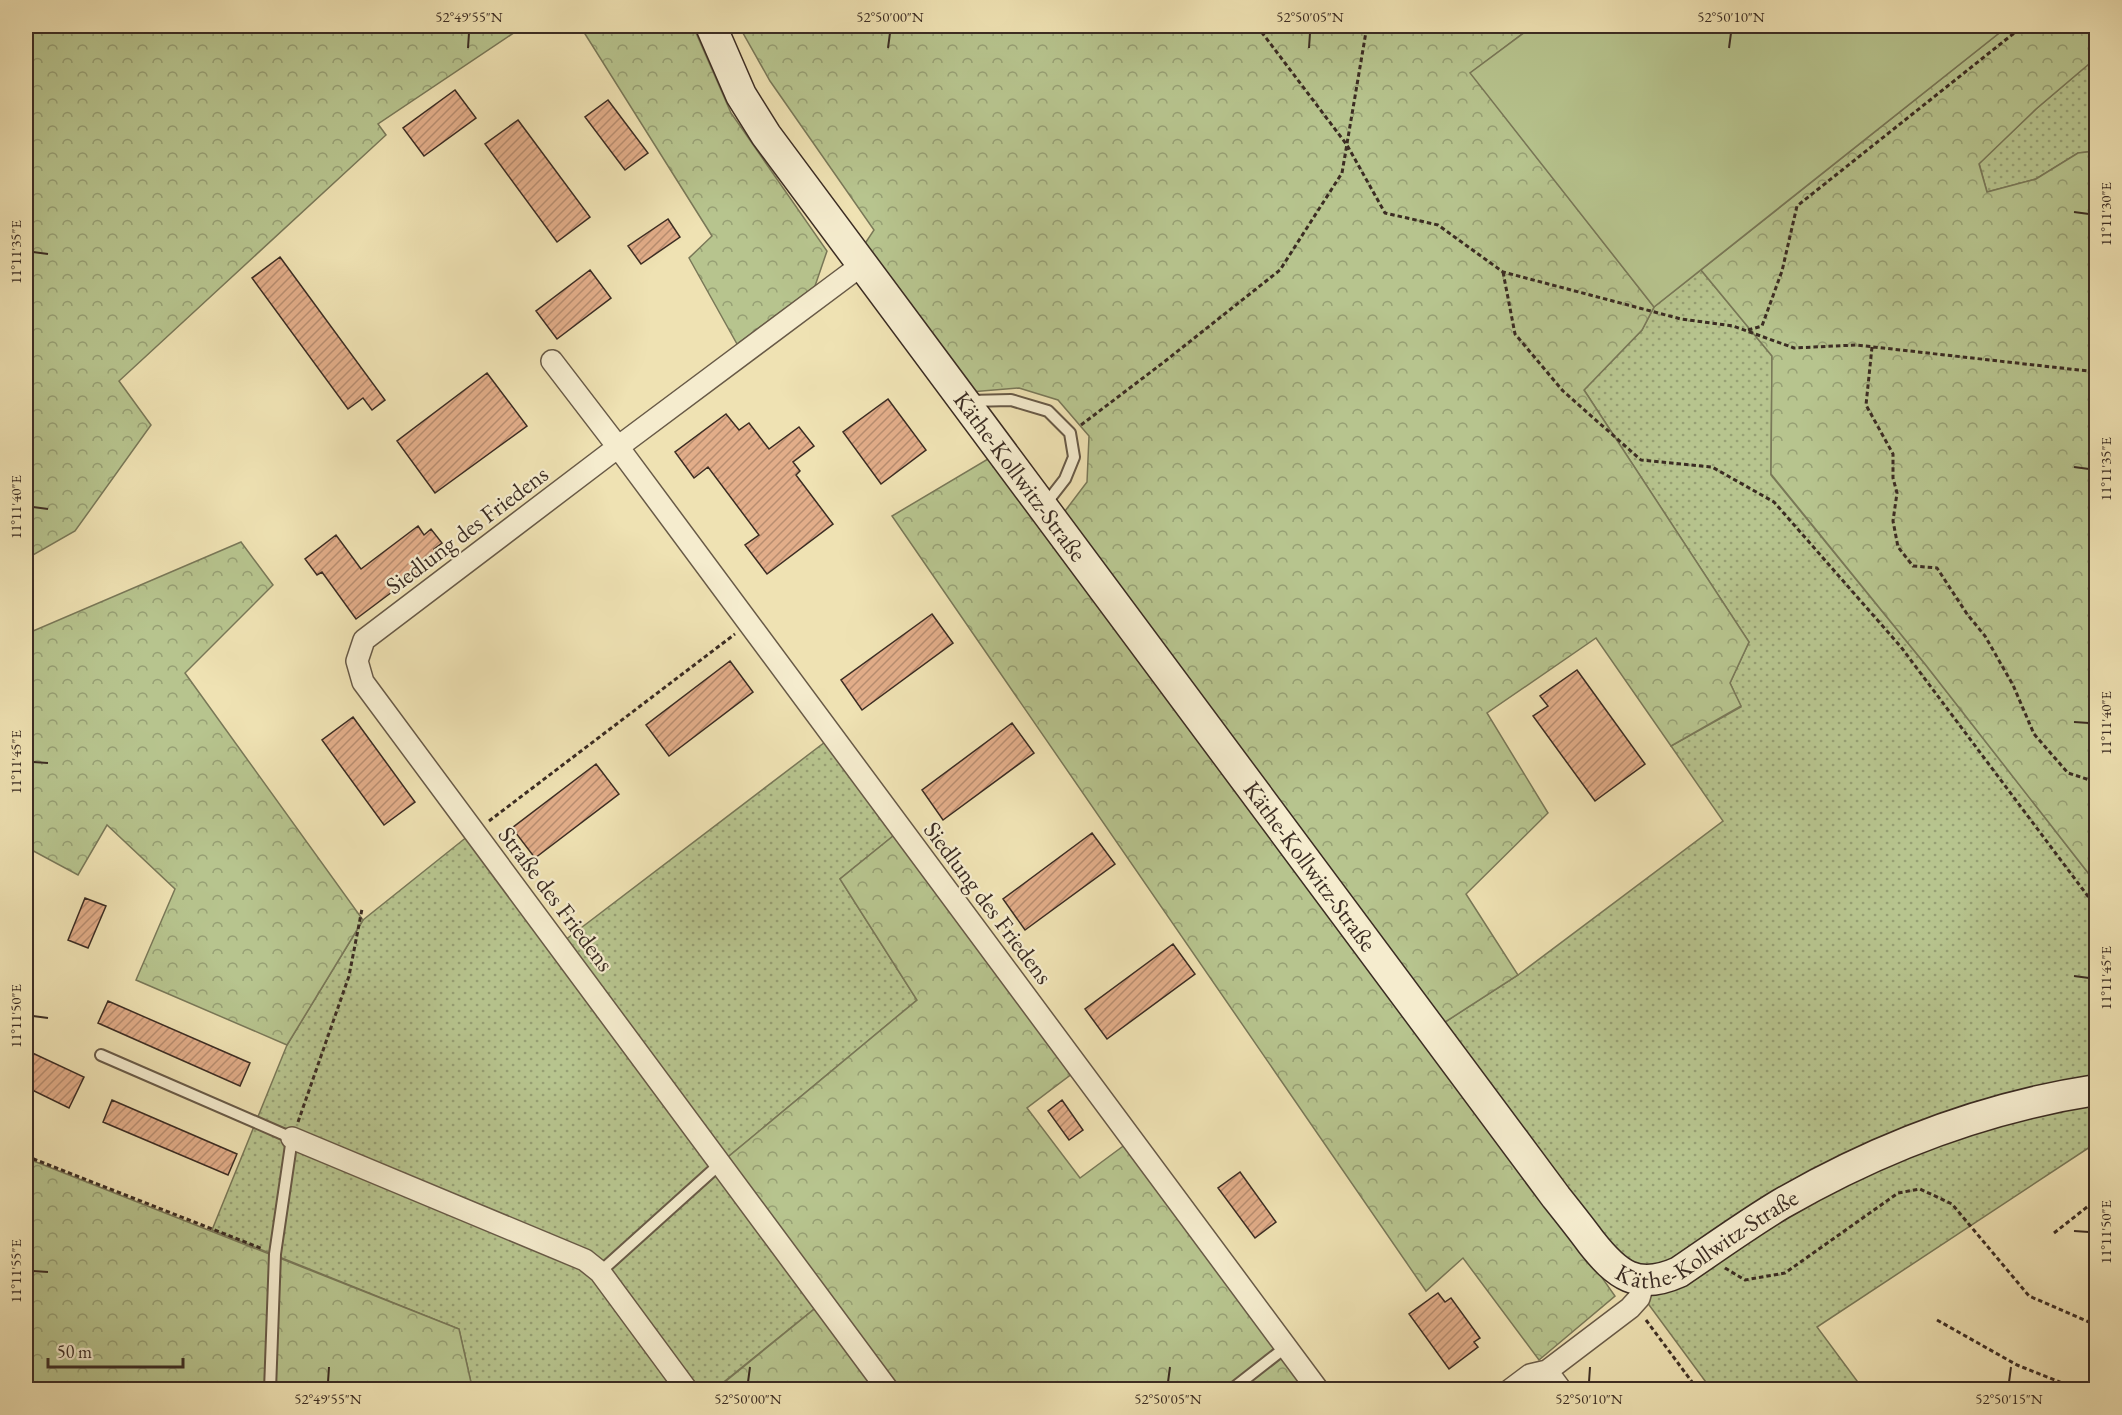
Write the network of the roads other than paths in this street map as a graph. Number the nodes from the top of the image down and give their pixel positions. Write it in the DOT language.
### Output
graph roads {
  1 [pos="711,26"];
  2 [pos="863,264"];
  3 [pos="552,361"];
  4 [pos="964,401"];
  5 [pos="618,447"];
  6 [pos="1044,507"];
  7 [pos="357,661"];
  8 [pos="101,1055"];
  9 [pos="2097,1090"];
  10 [pos="292,1138"];
  11 [pos="722,1162"];
  12 [pos="600,1272"];
  13 [pos="1639,1292"];
  14 [pos="1286,1347"];
  15 [pos="1547,1371"];
  16 [pos="270,1389"];
  17 [pos="687,1389"];
  18 [pos="888,1389"];
  19 [pos="1231,1389"];
  20 [pos="1318,1389"];
  21 [pos="1510,1389"];
  22 [pos="1561,1389"];
  1 -- 2 [label="main road, Käthe-Kollwitz-Straße"];
  2 -- 4 [label="main road, Käthe-Kollwitz-Straße"];
  2 -- 5 [label="street, Siedlung des Friedens"];
  3 -- 5 [label="street, Siedlung des Friedens"];
  4 -- 6 [label="main road, Käthe-Kollwitz-Straße"];
  4 -- 6 [label="lane"];
  5 -- 7 [label="street, Siedlung des Friedens"];
  5 -- 14 [label="street, Siedlung des Friedens"];
  6 -- 13 [label="main road, Käthe-Kollwitz-Straße"];
  7 -- 11 [label="street, Straße des Friedens"];
  8 -- 10 [label="lane"];
  9 -- 13 [label="main road, Käthe-Kollwitz-Straße"];
  10 -- 12 [label="street"];
  10 -- 16 [label="lane"];
  11 -- 12 [label="lane"];
  11 -- 18 [label="street, Straße des Friedens"];
  12 -- 17 [label="street"];
  13 -- 15 [label="street"];
  14 -- 19 [label="lane"];
  14 -- 20 [label="street, Siedlung des Friedens"];
  15 -- 21 [label="street"];
  15 -- 22 [label="street"];
}
